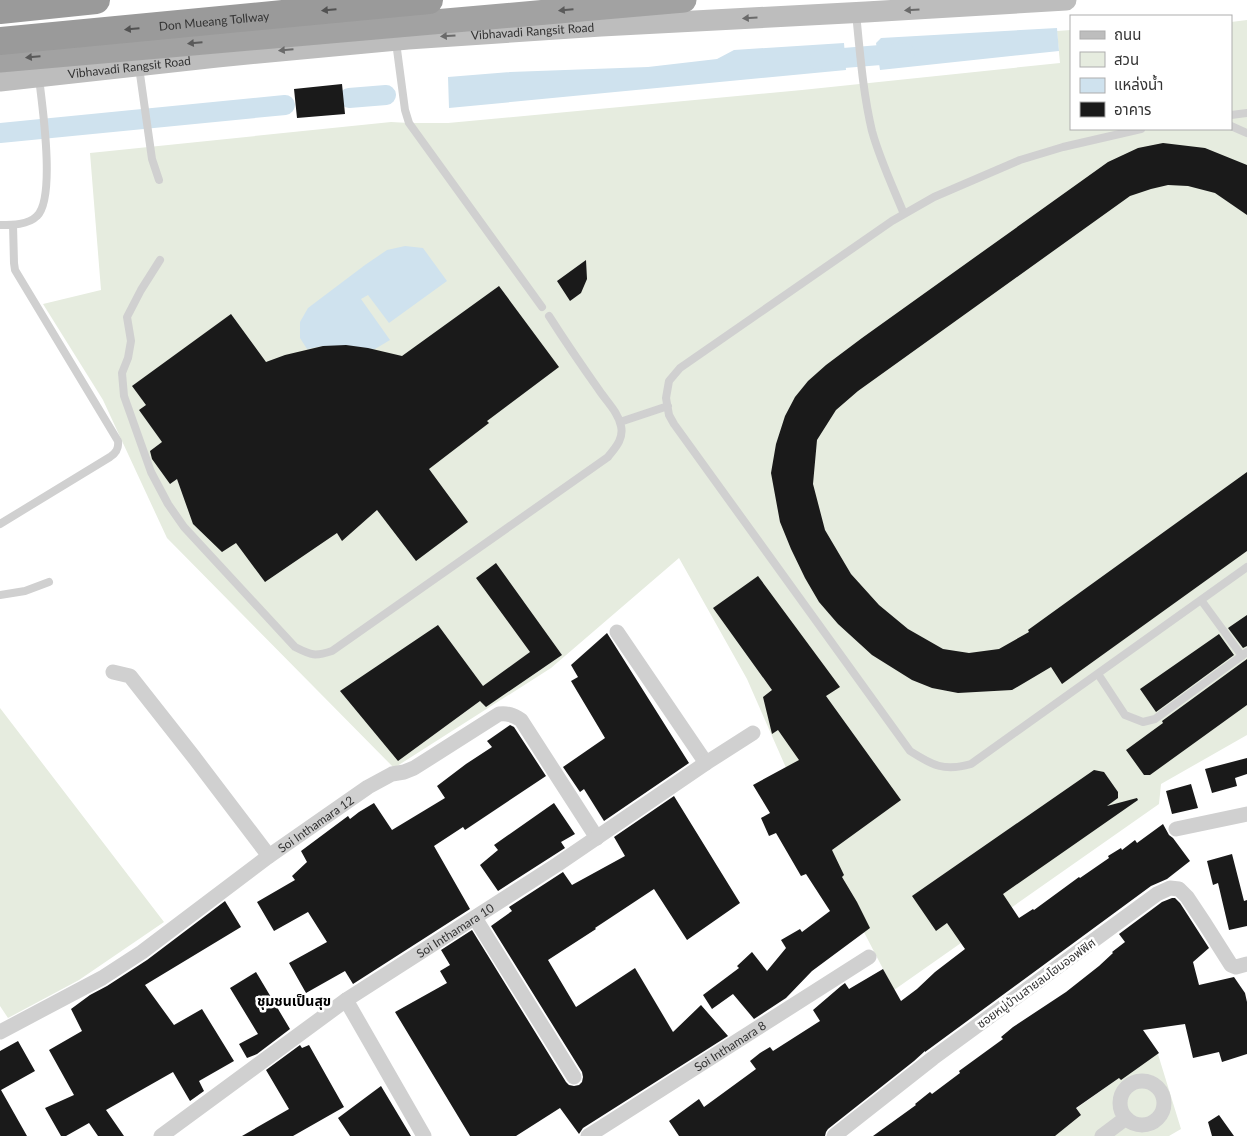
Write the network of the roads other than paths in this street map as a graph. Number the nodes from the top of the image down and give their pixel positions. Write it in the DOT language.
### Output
graph roads {
  1 [pos="96,0"];
  2 [pos="429,0"];
  3 [pos="684,0"];
  4 [pos="1066,0"];
  5 [pos="0,10"];
  6 [pos="856,13"];
  7 [pos="396,40"];
  8 [pos="0,41"];
  9 [pos="0,60"];
  10 [pos="138,65"];
  11 [pos="39,76"];
  12 [pos="0,81"];
  13 [pos="1247,114"];
  14 [pos="1232,116"];
  15 [pos="1232,126"];
  16 [pos="1137,130"];
  17 [pos="1247,133"];
  18 [pos="159,180"];
  19 [pos="904,214"];
  20 [pos="0,225"];
  21 [pos="12,225"];
  22 [pos="160,260"];
  23 [pos="542,307"];
  24 [pos="549,316"];
  25 [pos="668,406"];
  26 [pos="620,422"];
  27 [pos="0,524"];
  28 [pos="1247,567"];
  29 [pos="49,582"];
  30 [pos="0,595"];
  31 [pos="1202,600"];
  32 [pos="617,632"];
  33 [pos="1245,654"];
  34 [pos="113,672"];
  35 [pos="1098,674"];
  36 [pos="753,733"];
  37 [pos="706,763"];
  38 [pos="1247,814"];
  39 [pos="1176,829"];
  40 [pos="597,838"];
  41 [pos="269,856"];
  42 [pos="475,918"];
  43 [pos="869,957"];
  44 [pos="1247,964"];
  45 [pos="346,1000"];
  46 [pos="0,1032"];
  47 [pos="574,1077"];
  48 [pos="1126,1118"];
  49 [pos="161,1136"];
  50 [pos="424,1136"];
  51 [pos="588,1136"];
  52 [pos="834,1136"];
  53 [pos="1102,1136"];
  1 -- 5 [label="highway"];
  2 -- 8 [label="highway, Don Mueang Tollway, one-way"];
  3 -- 9 [label="highway, Vibhavadi Rangsit Road, one-way"];
  4 -- 6 [label="main road, Vibhavadi Rangsit Road, one-way"];
  6 -- 7 [label="main road, Vibhavadi Rangsit Road, one-way"];
  6 -- 19 [label="lane"];
  7 -- 10 [label="main road, Vibhavadi Rangsit Road, one-way"];
  7 -- 23 [label="lane"];
  10 -- 11 [label="main road, Vibhavadi Rangsit Road"];
  10 -- 18 [label="lane"];
  11 -- 12 [label="main road, Vibhavadi Rangsit Road"];
  11 -- 21 [label="lane"];
  13 -- 14 [label="lane"];
  15 -- 17 [label="lane"];
  16 -- 19 [label="lane"];
  19 -- 25 [label="lane"];
  20 -- 21 [label="lane"];
  21 -- 27 [label="lane"];
  22 -- 26 [label="lane"];
  24 -- 26 [label="lane"];
  25 -- 26 [label="lane"];
  25 -- 35 [label="lane"];
  28 -- 31 [label="lane"];
  29 -- 30 [label="lane"];
  31 -- 33 [label="lane"];
  31 -- 35 [label="lane"];
  32 -- 37 [label="street"];
  33 -- 35 [label="lane"];
  34 -- 41 [label="street"];
  36 -- 37 [label="street, Soi Inthamara 10"];
  37 -- 40 [label="street, Soi Inthamara 10"];
  38 -- 39 [label="street"];
  40 -- 41 [label="street, Soi Inthamara 12"];
  40 -- 42 [label="street, Soi Inthamara 10"];
  41 -- 46 [label="street, Soi Inthamara 12"];
  42 -- 45 [label="street, Soi Inthamara 10"];
  42 -- 47 [label="street"];
  43 -- 51 [label="street, Soi Inthamara 8"];
  44 -- 52 [label="street, ซอยหมู่บ้านสายลมโฮมออฟฟิศ"];
  45 -- 49 [label="street, Soi Inthamara 10"];
  45 -- 50 [label="street"];
  48 -- 53 [label="street"];
}
